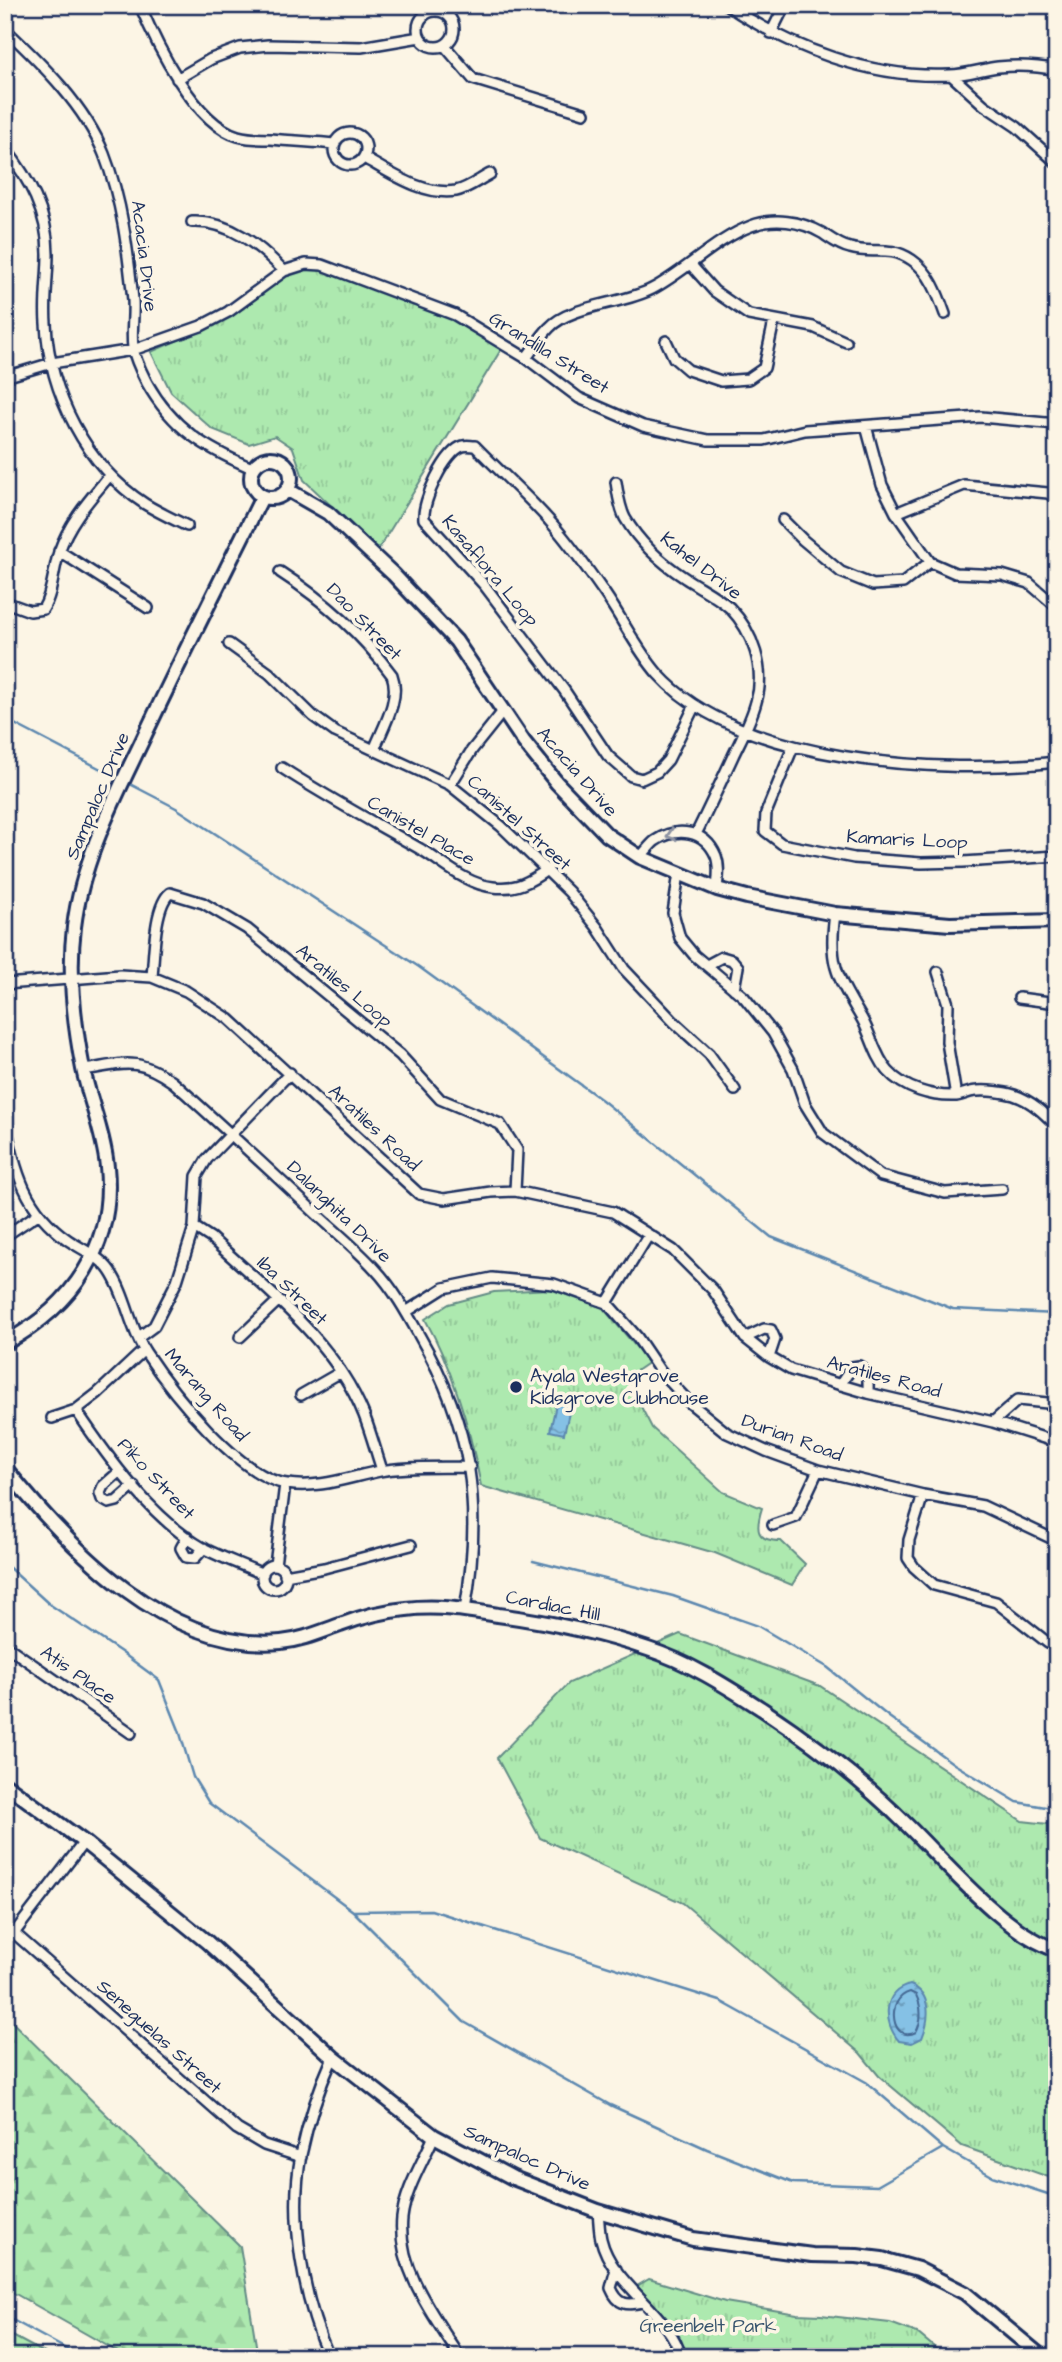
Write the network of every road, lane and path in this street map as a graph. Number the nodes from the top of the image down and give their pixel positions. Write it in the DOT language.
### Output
graph roads {
  1 [pos="140,5"];
  2 [pos="421,5"];
  3 [pos="727,5"];
  4 [pos="785,5"];
  5 [pos="428,13"];
  6 [pos="5,29"];
  7 [pos="772,33"];
  8 [pos="420,37"];
  9 [pos="444,45"];
  10 [pos="1057,69"];
  11 [pos="951,75"];
  12 [pos="177,79"];
  13 [pos="584,113"];
  14 [pos="335,144"];
  15 [pos="5,148"];
  16 [pos="364,158"];
  17 [pos="1057,163"];
  18 [pos="490,174"];
  19 [pos="192,222"];
  20 [pos="691,265"];
  21 [pos="284,271"];
  22 [pos="945,313"];
  23 [pos="774,321"];
  24 [pos="666,341"];
  25 [pos="846,342"];
  26 [pos="133,350"];
  27 [pos="526,358"];
  28 [pos="52,363"];
  29 [pos="5,377"];
  30 [pos="1057,424"];
  31 [pos="866,426"];
  32 [pos="252,468"];
  33 [pos="110,475"];
  34 [pos="616,482"];
  35 [pos="288,490"];
  36 [pos="262,497"];
  37 [pos="1057,499"];
  38 [pos="896,513"];
  39 [pos="783,520"];
  40 [pos="187,526"];
  41 [pos="60,551"];
  42 [pos="930,562"];
  43 [pos="280,572"];
  44 [pos="5,602"];
  45 [pos="1057,607"];
  46 [pos="148,608"];
  47 [pos="229,644"];
  48 [pos="695,705"];
  49 [pos="504,710"];
  50 [pos="745,731"];
  51 [pos="793,747"];
  52 [pos="374,750"];
  53 [pos="1057,762"];
  54 [pos="282,768"];
  55 [pos="450,786"];
  56 [pos="5,833"];
  57 [pos="696,834"];
  58 [pos="5,843"];
  59 [pos="1057,856"];
  60 [pos="640,857"];
  61 [pos="548,869"];
  62 [pos="679,873"];
  63 [pos="717,889"];
  64 [pos="835,914"];
  65 [pos="1057,921"];
  66 [pos="706,965"];
  67 [pos="938,972"];
  68 [pos="152,977"];
  69 [pos="71,980"];
  70 [pos="5,984"];
  71 [pos="734,989"];
  72 [pos="1019,998"];
  73 [pos="1057,1003"];
  74 [pos="83,1070"];
  75 [pos="290,1073"];
  76 [pos="735,1090"];
  77 [pos="956,1096"];
  78 [pos="1057,1126"];
  79 [pos="6,1129"];
  80 [pos="230,1133"];
  81 [pos="8,1155"];
  82 [pos="1002,1189"];
  83 [pos="515,1191"];
  84 [pos="38,1214"];
  85 [pos="194,1227"];
  86 [pos="5,1236"];
  87 [pos="648,1236"];
  88 [pos="93,1257"];
  89 [pos="279,1300"];
  90 [pos="607,1303"];
  91 [pos="406,1312"];
  92 [pos="139,1337"];
  93 [pos="240,1337"];
  94 [pos="745,1338"];
  95 [pos="5,1343"];
  96 [pos="144,1350"];
  97 [pos="769,1357"];
  98 [pos="341,1372"];
  99 [pos="840,1385"];
  100 [pos="867,1393"];
  101 [pos="301,1395"];
  102 [pos="1057,1404"];
  103 [pos="76,1410"];
  104 [pos="52,1418"];
  105 [pos="993,1422"];
  106 [pos="1057,1445"];
  107 [pos="470,1467"];
  108 [pos="5,1468"];
  109 [pos="818,1470"];
  110 [pos="120,1471"];
  111 [pos="382,1471"];
  112 [pos="285,1484"];
  113 [pos="134,1486"];
  114 [pos="923,1495"];
  115 [pos="773,1525"];
  116 [pos="187,1537"];
  117 [pos="1057,1541"];
  118 [pos="411,1545"];
  119 [pos="204,1548"];
  120 [pos="275,1566"];
  121 [pos="262,1574"];
  122 [pos="285,1575"];
  123 [pos="465,1610"];
  124 [pos="1057,1643"];
  125 [pos="5,1645"];
  126 [pos="131,1733"];
  127 [pos="5,1784"];
  128 [pos="84,1842"];
  129 [pos="5,1924"];
  130 [pos="15,1932"];
  131 [pos="1057,1950"];
  132 [pos="333,2057"];
  133 [pos="434,2136"];
  134 [pos="301,2157"];
  135 [pos="598,2211"];
  136 [pos="615,2269"];
  137 [pos="643,2302"];
  138 [pos="329,2357"];
  139 [pos="460,2357"];
  140 [pos="681,2357"];
  141 [pos="1042,2357"];
  1 -- 12 [label="street"];
  2 -- 5 [label="street"];
  3 -- 7 [label="street"];
  4 -- 7 [label="street"];
  5 -- 8 [label="street"];
  5 -- 9 [label="street"];
  6 -- 26 [label="street, Acacia Drive"];
  7 -- 11 [label="street"];
  8 -- 9 [label="street"];
  8 -- 12 [label="street"];
  9 -- 13 [label="street"];
  10 -- 11 [label="street"];
  11 -- 17 [label="street"];
  12 -- 14 [label="street"];
  14 -- 16 [label="street"];
  14 -- 16 [label="street"];
  15 -- 28 [label="street"];
  16 -- 18 [label="street"];
  19 -- 21 [label="street"];
  20 -- 22 [label="street"];
  20 -- 23 [label="street"];
  20 -- 27 [label="street"];
  21 -- 26 [label="street, Grandilla Street"];
  21 -- 27 [label="street, Grandilla Street"];
  23 -- 24 [label="street"];
  23 -- 25 [label="street"];
  26 -- 28 [label="street, Grandilla Street"];
  26 -- 32 [label="street, Acacia Drive"];
  27 -- 31 [label="street, Grandilla Street"];
  28 -- 29 [label="street, Grandilla Street"];
  28 -- 33 [label="street"];
  30 -- 31 [label="street, Grandilla Street"];
  31 -- 38 [label="street"];
  32 -- 35 [label="street"];
  32 -- 36 [label="street"];
  33 -- 40 [label="street"];
  33 -- 41 [label="street"];
  34 -- 50 [label="street, Kahel Drive"];
  35 -- 36 [label="street"];
  35 -- 49 [label="street, Acacia Drive"];
  36 -- 69 [label="street, Sampaloc Drive"];
  37 -- 38 [label="street"];
  38 -- 42 [label="street"];
  39 -- 42 [label="street"];
  41 -- 44 [label="street"];
  41 -- 46 [label="street"];
  42 -- 45 [label="street"];
  43 -- 52 [label="street, Dao Street"];
  47 -- 52 [label="street, Canistel Street"];
  48 -- 48 [label="street, Kasaflora Loop"];
  48 -- 50 [label="street, Kasaflora Loop"];
  49 -- 55 [label="street"];
  49 -- 60 [label="street, Acacia Drive"];
  50 -- 51 [label="street"];
  50 -- 57 [label="street, Kahel Drive"];
  51 -- 53 [label="street"];
  51 -- 59 [label="street, Kamaris Loop"];
  52 -- 55 [label="street, Canistel Street"];
  54 -- 61 [label="street, Canistel Place"];
  55 -- 61 [label="street, Canistel Street"];
  56 -- 58 [label="street"];
  57 -- 60 [label="street, one-way"];
  57 -- 63 [label="street"];
  60 -- 62 [label="street, Acacia Drive"];
  61 -- 76 [label="street, Canistel Street"];
  62 -- 63 [label="street, Acacia Drive"];
  62 -- 66 [label="street"];
  63 -- 64 [label="street, Acacia Drive"];
  64 -- 65 [label="street, Acacia Drive"];
  64 -- 77 [label="street"];
  66 -- 71 [label="street"];
  66 -- 71 [label="street"];
  67 -- 77 [label="street"];
  68 -- 69 [label="street, Aratiles Road"];
  68 -- 75 [label="street, Aratiles Road"];
  68 -- 83 [label="street, Aratiles Loop"];
  69 -- 70 [label="street, Aratiles Road"];
  69 -- 74 [label="street, Sampaloc Drive"];
  71 -- 82 [label="street"];
  72 -- 73 [label="street"];
  74 -- 80 [label="street, Dalanghita Drive"];
  74 -- 88 [label="street, Sampaloc Drive"];
  75 -- 80 [label="street"];
  75 -- 83 [label="street, Aratiles Road"];
  77 -- 78 [label="street"];
  79 -- 81 [label="street, Marang Road"];
  80 -- 85 [label="street"];
  80 -- 91 [label="street, Dalanghita Drive"];
  81 -- 84 [label="street, Marang Road"];
  83 -- 87 [label="street, Aratiles Road"];
  84 -- 86 [label="street"];
  84 -- 88 [label="street, Marang Road"];
  85 -- 89 [label="street, Iba Street"];
  85 -- 92 [label="street"];
  87 -- 90 [label="street"];
  87 -- 94 [label="street, Aratiles Road"];
  88 -- 92 [label="street, Marang Road"];
  88 -- 95 [label="street, Sampaloc Drive"];
  89 -- 93 [label="street"];
  89 -- 98 [label="street, Iba Street"];
  90 -- 91 [label="street, Durian Road"];
  90 -- 109 [label="street, Durian Road"];
  91 -- 107 [label="street, Dalanghita Drive"];
  92 -- 96 [label="street, Marang Road"];
  94 -- 97 [label="street, Aratiles Road"];
  94 -- 97 [label="street"];
  96 -- 103 [label="street"];
  96 -- 112 [label="street, Marang Road"];
  97 -- 99 [label="street, Aratiles Road"];
  98 -- 101 [label="street"];
  98 -- 111 [label="street, Iba Street"];
  99 -- 100 [label="street, Aratiles Road"];
  99 -- 100 [label="street"];
  100 -- 105 [label="street, Aratiles Road"];
  102 -- 105 [label="street"];
  103 -- 104 [label="street"];
  103 -- 110 [label="street, Piko Street"];
  105 -- 106 [label="street, Aratiles Road"];
  107 -- 111 [label="street, Marang Road"];
  107 -- 123 [label="street, Dalanghita Drive"];
  108 -- 123 [label="street, Cardiac Hill"];
  109 -- 114 [label="street, Durian Road"];
  109 -- 115 [label="street"];
  110 -- 113 [label="street, Piko Street"];
  110 -- 113 [label="street"];
  111 -- 112 [label="street, Marang Road"];
  112 -- 120 [label="street"];
  113 -- 116 [label="street, Piko Street"];
  114 -- 117 [label="street, Durian Road"];
  114 -- 124 [label="street"];
  116 -- 119 [label="street, Piko Street"];
  116 -- 119 [label="street"];
  118 -- 122 [label="street"];
  119 -- 121 [label="street, Piko Street"];
  120 -- 121 [label="street"];
  120 -- 122 [label="street"];
  121 -- 122 [label="street"];
  123 -- 131 [label="street, Cardiac Hill"];
  125 -- 126 [label="street, Atis Place"];
  127 -- 128 [label="street, Sampaloc Drive"];
  128 -- 130 [label="street"];
  128 -- 132 [label="street, Sampaloc Drive"];
  129 -- 130 [label="street, Seneguelas Street"];
  130 -- 134 [label="street, Seneguelas Street"];
  132 -- 133 [label="street, Sampaloc Drive"];
  132 -- 134 [label="street"];
  133 -- 135 [label="street, Sampaloc Drive"];
  133 -- 139 [label="street"];
  134 -- 138 [label="street"];
  135 -- 136 [label="street"];
  135 -- 141 [label="street, Sampaloc Drive"];
  136 -- 137 [label="street"];
  136 -- 137 [label="street"];
  137 -- 140 [label="street"];
}
